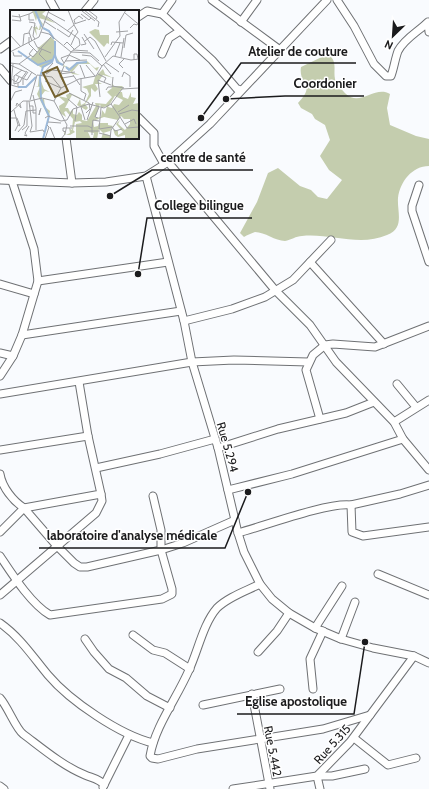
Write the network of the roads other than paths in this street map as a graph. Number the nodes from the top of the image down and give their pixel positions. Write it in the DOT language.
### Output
graph roads {
  1 [pos="50,0"];
  2 [pos="94,0"];
  3 [pos="172,0"];
  4 [pos="212,0"];
  5 [pos="257,0"];
  6 [pos="327,0"];
  7 [pos="337,0"];
  8 [pos="55,10"];
  9 [pos="86,10"];
  10 [pos="162,14"];
  11 [pos="139,15"];
  12 [pos="240,22"];
  13 [pos="180,31"];
  14 [pos="429,32"];
  15 [pos="10,42"];
  16 [pos="0,49"];
  17 [pos="280,50"];
  18 [pos="162,54"];
  19 [pos="0,68"];
  20 [pos="10,80"];
  21 [pos="241,90"];
  22 [pos="139,118"];
  23 [pos="66,139"];
  24 [pos="166,163"];
  25 [pos="146,176"];
  26 [pos="0,180"];
  27 [pos="12,181"];
  28 [pos="72,183"];
  29 [pos="419,185"];
  30 [pos="331,240"];
  31 [pos="168,262"];
  32 [pos="310,262"];
  33 [pos="429,262"];
  34 [pos="38,281"];
  35 [pos="0,284"];
  36 [pos="275,290"];
  37 [pos="34,294"];
  38 [pos="181,312"];
  39 [pos="184,321"];
  40 [pos="429,326"];
  41 [pos="22,335"];
  42 [pos="384,344"];
  43 [pos="325,345"];
  44 [pos="0,353"];
  45 [pos="13,356"];
  46 [pos="192,362"];
  47 [pos="308,362"];
  48 [pos="0,376"];
  49 [pos="79,382"];
  50 [pos="398,384"];
  51 [pos="0,394"];
  52 [pos="429,400"];
  53 [pos="374,402"];
  54 [pos="416,407"];
  55 [pos="320,419"];
  56 [pos="394,422"];
  57 [pos="88,436"];
  58 [pos="215,439"];
  59 [pos="403,439"];
  60 [pos="218,448"];
  61 [pos="0,450"];
  62 [pos="426,459"];
  63 [pos="96,468"];
  64 [pos="429,470"];
  65 [pos="0,479"];
  66 [pos="429,485"];
  67 [pos="228,490"];
  68 [pos="101,494"];
  69 [pos="153,496"];
  70 [pos="350,506"];
  71 [pos="24,508"];
  72 [pos="235,520"];
  73 [pos="429,527"];
  74 [pos="0,532"];
  75 [pos="238,533"];
  76 [pos="56,545"];
  77 [pos="161,550"];
  78 [pos="0,556"];
  79 [pos="378,574"];
  80 [pos="17,579"];
  81 [pos="260,584"];
  82 [pos="342,586"];
  83 [pos="0,595"];
  84 [pos="429,595"];
  85 [pos="355,602"];
  86 [pos="289,613"];
  87 [pos="2,627"];
  88 [pos="315,628"];
  89 [pos="322,631"];
  90 [pos="133,636"];
  91 [pos="85,639"];
  92 [pos="341,639"];
  93 [pos="258,652"];
  94 [pos="414,656"];
  95 [pos="429,663"];
  96 [pos="190,669"];
  97 [pos="280,689"];
  98 [pos="313,689"];
  99 [pos="252,694"];
  100 [pos="0,698"];
  101 [pos="203,705"];
  102 [pos="170,708"];
  103 [pos="370,715"];
  104 [pos="129,735"];
  105 [pos="354,738"];
  106 [pos="259,739"];
  107 [pos="153,742"];
  108 [pos="416,758"];
  109 [pos="365,769"];
  110 [pos="317,776"];
  111 [pos="0,786"];
  112 [pos="269,786"];
  113 [pos="103,787"];
  114 [pos="4,789"];
  115 [pos="232,789"];
  116 [pos="320,789"];
  1 -- 8 [label="street"];
  2 -- 9 [label="street"];
  3 -- 10 [label="street"];
  4 -- 12 [label="street"];
  5 -- 12 [label="street"];
  6 -- 17 [label="street"];
  7 -- 14 [label="street"];
  10 -- 11 [label="street"];
  10 -- 13 [label="street"];
  12 -- 17 [label="street"];
  13 -- 18 [label="street"];
  13 -- 21 [label="street"];
  15 -- 16 [label="street"];
  17 -- 21 [label="street"];
  19 -- 20 [label="street"];
  21 -- 24 [label="street"];
  22 -- 24 [label="street"];
  23 -- 28 [label="street"];
  24 -- 25 [label="street"];
  24 -- 36 [label="street"];
  25 -- 28 [label="street"];
  25 -- 31 [label="street, Rue 5.294"];
  26 -- 27 [label="street"];
  27 -- 28 [label="street"];
  27 -- 34 [label="street"];
  29 -- 33 [label="street"];
  30 -- 32 [label="street"];
  31 -- 34 [label="street"];
  31 -- 38 [label="street, Rue 5.294"];
  32 -- 36 [label="street"];
  32 -- 42 [label="street"];
  34 -- 37 [label="street"];
  35 -- 37 [label="street"];
  36 -- 39 [label="street"];
  36 -- 43 [label="street"];
  37 -- 41 [label="street"];
  38 -- 39 [label="street, Rue 5.294"];
  38 -- 41 [label="street"];
  39 -- 46 [label="street, Rue 5.294"];
  40 -- 42 [label="street"];
  41 -- 45 [label="street"];
  42 -- 43 [label="street"];
  43 -- 47 [label="street"];
  43 -- 53 [label="street"];
  44 -- 45 [label="street"];
  45 -- 48 [label="street"];
  46 -- 47 [label="street"];
  46 -- 49 [label="street"];
  46 -- 58 [label="street, Rue 5.294"];
  47 -- 55 [label="street"];
  49 -- 51 [label="street"];
  49 -- 57 [label="street"];
  50 -- 54 [label="street"];
  52 -- 54 [label="street"];
  53 -- 55 [label="street"];
  53 -- 56 [label="street"];
  54 -- 56 [label="street"];
  55 -- 60 [label="street"];
  56 -- 59 [label="street"];
  57 -- 61 [label="street"];
  57 -- 63 [label="street"];
  58 -- 60 [label="street, Rue 5.294"];
  58 -- 63 [label="street"];
  59 -- 62 [label="street"];
  59 -- 67 [label="street"];
  60 -- 67 [label="street, Rue 5.294"];
  62 -- 64 [label="street"];
  63 -- 68 [label="street"];
  65 -- 71 [label="street"];
  66 -- 70 [label="street"];
  67 -- 72 [label="street, Rue 5.294"];
  68 -- 71 [label="street"];
  68 -- 76 [label="street"];
  69 -- 77 [label="street"];
  70 -- 73 [label="street"];
  70 -- 75 [label="street"];
  71 -- 74 [label="street"];
  71 -- 76 [label="street"];
  72 -- 75 [label="street, Rue 5.294"];
  72 -- 77 [label="street"];
  75 -- 81 [label="street, Rue 5.294"];
  76 -- 77 [label="street"];
  76 -- 80 [label="street"];
  77 -- 80 [label="street"];
  78 -- 80 [label="street"];
  79 -- 84 [label="street"];
  80 -- 83 [label="street"];
  81 -- 86 [label="street, Rue 5.294"];
  81 -- 96 [label="street"];
  82 -- 88 [label="street"];
  85 -- 92 [label="street"];
  86 -- 88 [label="street, Rue 5.294"];
  86 -- 93 [label="street"];
  87 -- 104 [label="street"];
  88 -- 89 [label="street, Rue 5.294"];
  89 -- 92 [label="street, Rue 5.294"];
  89 -- 98 [label="street"];
  90 -- 96 [label="street"];
  91 -- 102 [label="street"];
  92 -- 94 [label="street, Rue 5.294"];
  94 -- 95 [label="street, Rue 5.294"];
  94 -- 103 [label="street, Rue 5.315"];
  96 -- 102 [label="street"];
  97 -- 99 [label="street"];
  99 -- 101 [label="street"];
  99 -- 106 [label="street, Rue 5.442"];
  100 -- 113 [label="street"];
  102 -- 107 [label="street"];
  103 -- 105 [label="street, Rue 5.315"];
  103 -- 106 [label="street"];
  104 -- 107 [label="street"];
  104 -- 113 [label="street"];
  105 -- 108 [label="street"];
  105 -- 110 [label="street, Rue 5.315"];
  106 -- 107 [label="street"];
  106 -- 112 [label="street, Rue 5.442"];
  109 -- 110 [label="street"];
  110 -- 112 [label="street, Rue 5.315"];
  110 -- 116 [label="street"];
  111 -- 114 [label="street"];
  112 -- 115 [label="street, Rue 5.315"];
}
